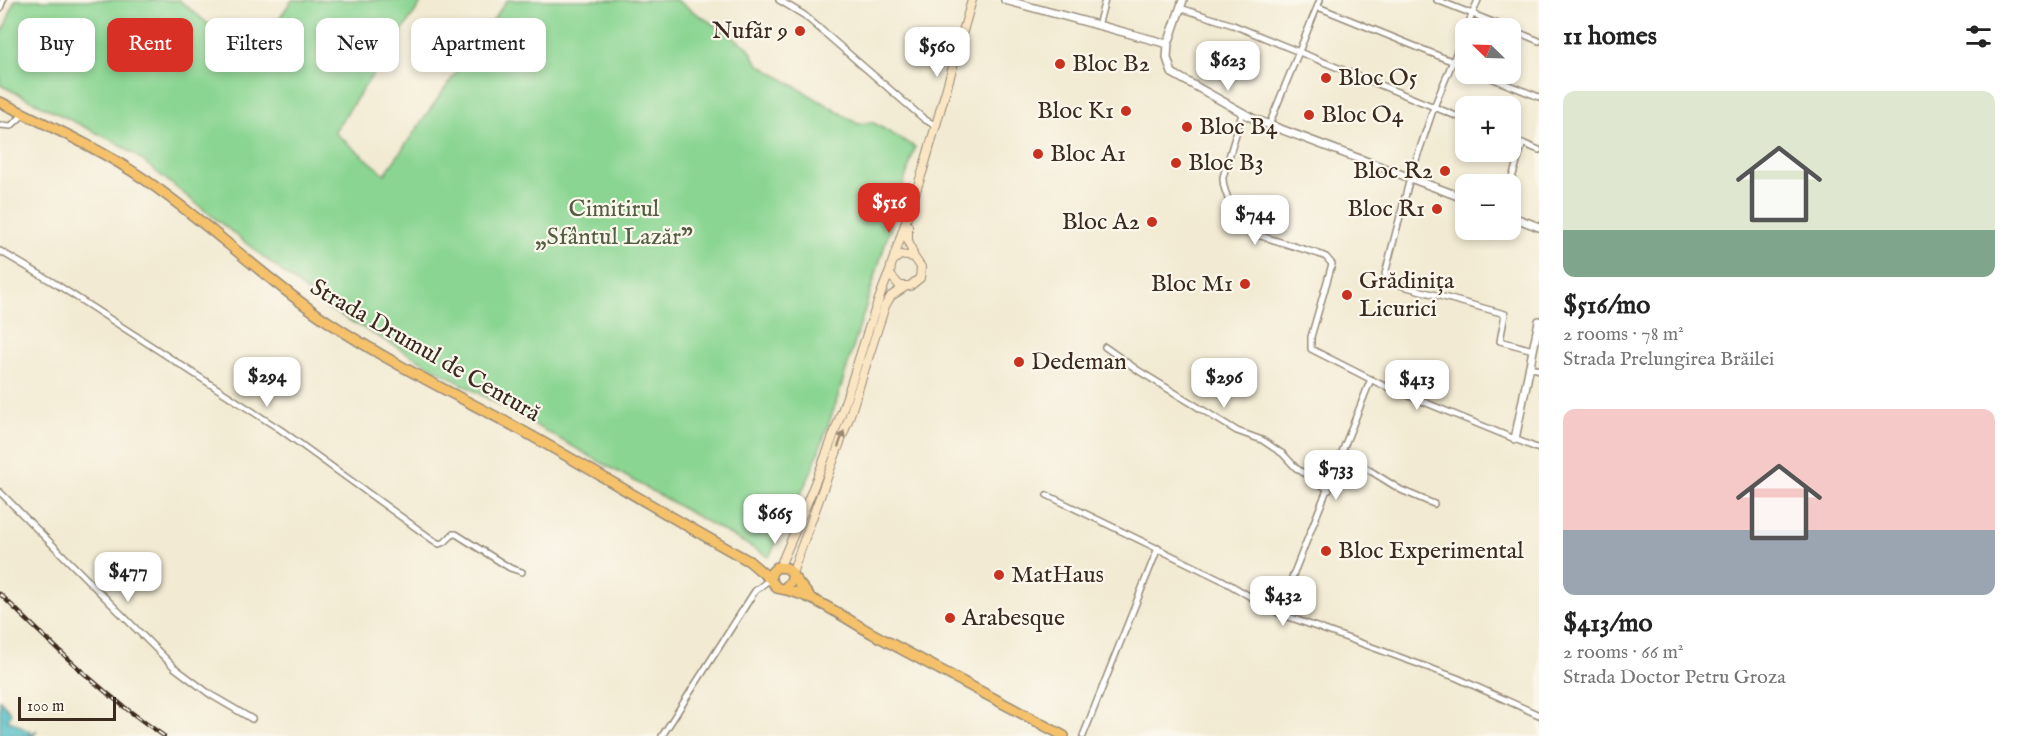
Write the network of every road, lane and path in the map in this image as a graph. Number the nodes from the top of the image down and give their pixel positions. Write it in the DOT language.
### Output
graph roads {
  1 [pos="3,0"];
  2 [pos="779,0"];
  3 [pos="972,0"];
  4 [pos="1005,0"];
  5 [pos="1105,0"];
  6 [pos="1320,0"];
  7 [pos="1437,0"];
  8 [pos="1478,0"];
  9 [pos="1181,4"];
  10 [pos="1318,7"];
  11 [pos="0,8"];
  12 [pos="1472,14"];
  13 [pos="1482,18"];
  14 [pos="1098,26"];
  15 [pos="1521,34"];
  16 [pos="1539,41"];
  17 [pos="1168,44"];
  18 [pos="1299,53"];
  19 [pos="1452,61"];
  20 [pos="1455,62"];
  21 [pos="1506,84"];
  22 [pos="1539,97"];
  23 [pos="0,102"];
  24 [pos="1434,107"];
  25 [pos="24,114"];
  26 [pos="1242,114"];
  27 [pos="1455,116"];
  28 [pos="0,125"];
  29 [pos="1269,125"];
  30 [pos="936,126"];
  31 [pos="1523,143"];
  32 [pos="1539,150"];
  33 [pos="1513,174"];
  34 [pos="1410,178"];
  35 [pos="1455,195"];
  36 [pos="909,215"];
  37 [pos="1521,220"];
  38 [pos="1539,227"];
  39 [pos="0,251"];
  40 [pos="914,257"];
  41 [pos="893,261"];
  42 [pos="890,271"];
  43 [pos="904,287"];
  44 [pos="1539,321"];
  45 [pos="1105,347"];
  46 [pos="1533,350"];
  47 [pos="1529,366"];
  48 [pos="1539,370"];
  49 [pos="1371,379"];
  50 [pos="1515,439"];
  51 [pos="1539,449"];
  52 [pos="1342,453"];
  53 [pos="1329,490"];
  54 [pos="0,492"];
  55 [pos="1047,495"];
  56 [pos="1434,504"];
  57 [pos="1158,548"];
  58 [pos="749,561"];
  59 [pos="778,567"];
  60 [pos="522,572"];
  61 [pos="792,575"];
  62 [pos="770,579"];
  63 [pos="785,588"];
  64 [pos="812,598"];
  65 [pos="1278,613"];
  66 [pos="1539,715"];
  67 [pos="252,719"];
  68 [pos="662,736"];
  69 [pos="1064,736"];
  70 [pos="1083,736"];
  1 -- 11 [label="street"];
  2 -- 30 [label="street"];
  3 -- 30 [label="main road"];
  4 -- 14 [label="street"];
  5 -- 14 [label="street"];
  6 -- 10 [label="street"];
  7 -- 12 [label="street"];
  8 -- 12 [label="street"];
  9 -- 17 [label="street"];
  9 -- 18 [label="street"];
  10 -- 18 [label="street"];
  10 -- 19 [label="street"];
  12 -- 13 [label="street"];
  12 -- 19 [label="street"];
  14 -- 17 [label="street"];
  15 -- 16 [label="street"];
  17 -- 26 [label="street"];
  18 -- 24 [label="street"];
  18 -- 29 [label="street"];
  19 -- 20 [label="street"];
  19 -- 24 [label="street"];
  21 -- 22 [label="street"];
  23 -- 25 [label="highway, Strada Drumul de Centură"];
  24 -- 27 [label="street"];
  24 -- 34 [label="street"];
  25 -- 28 [label="street"];
  25 -- 58 [label="highway, Strada Drumul de Centură"];
  26 -- 29 [label="street"];
  26 -- 49 [label="street"];
  29 -- 34 [label="street"];
  30 -- 36 [label="main road"];
  31 -- 32 [label="street"];
  31 -- 33 [label="street"];
  34 -- 35 [label="street"];
  34 -- 46 [label="street"];
  36 -- 40 [label="main road"];
  36 -- 41 [label="main road"];
  37 -- 38 [label="street"];
  39 -- 60 [label="street"];
  40 -- 41 [label="main road"];
  40 -- 43 [label="main road"];
  41 -- 42 [label="main road"];
  42 -- 43 [label="main road"];
  42 -- 59 [label="main road"];
  61 -- 43 [label="main road, one-way"];
  44 -- 46 [label="street"];
  45 -- 53 [label="street"];
  46 -- 47 [label="street"];
  47 -- 48 [label="street"];
  47 -- 50 [label="street"];
  49 -- 50 [label="street"];
  49 -- 52 [label="street"];
  50 -- 51 [label="street"];
  52 -- 53 [label="street"];
  52 -- 56 [label="street"];
  53 -- 65 [label="street"];
  54 -- 67 [label="street"];
  55 -- 57 [label="street"];
  57 -- 65 [label="street"];
  57 -- 70 [label="street"];
  58 -- 59 [label="highway"];
  58 -- 62 [label="highway"];
  59 -- 61 [label="highway"];
  59 -- 62 [label="highway"];
  61 -- 63 [label="highway"];
  61 -- 64 [label="highway"];
  62 -- 63 [label="highway"];
  62 -- 68 [label="street"];
  63 -- 64 [label="highway"];
  64 -- 69 [label="highway"];
  65 -- 66 [label="street"];
}
